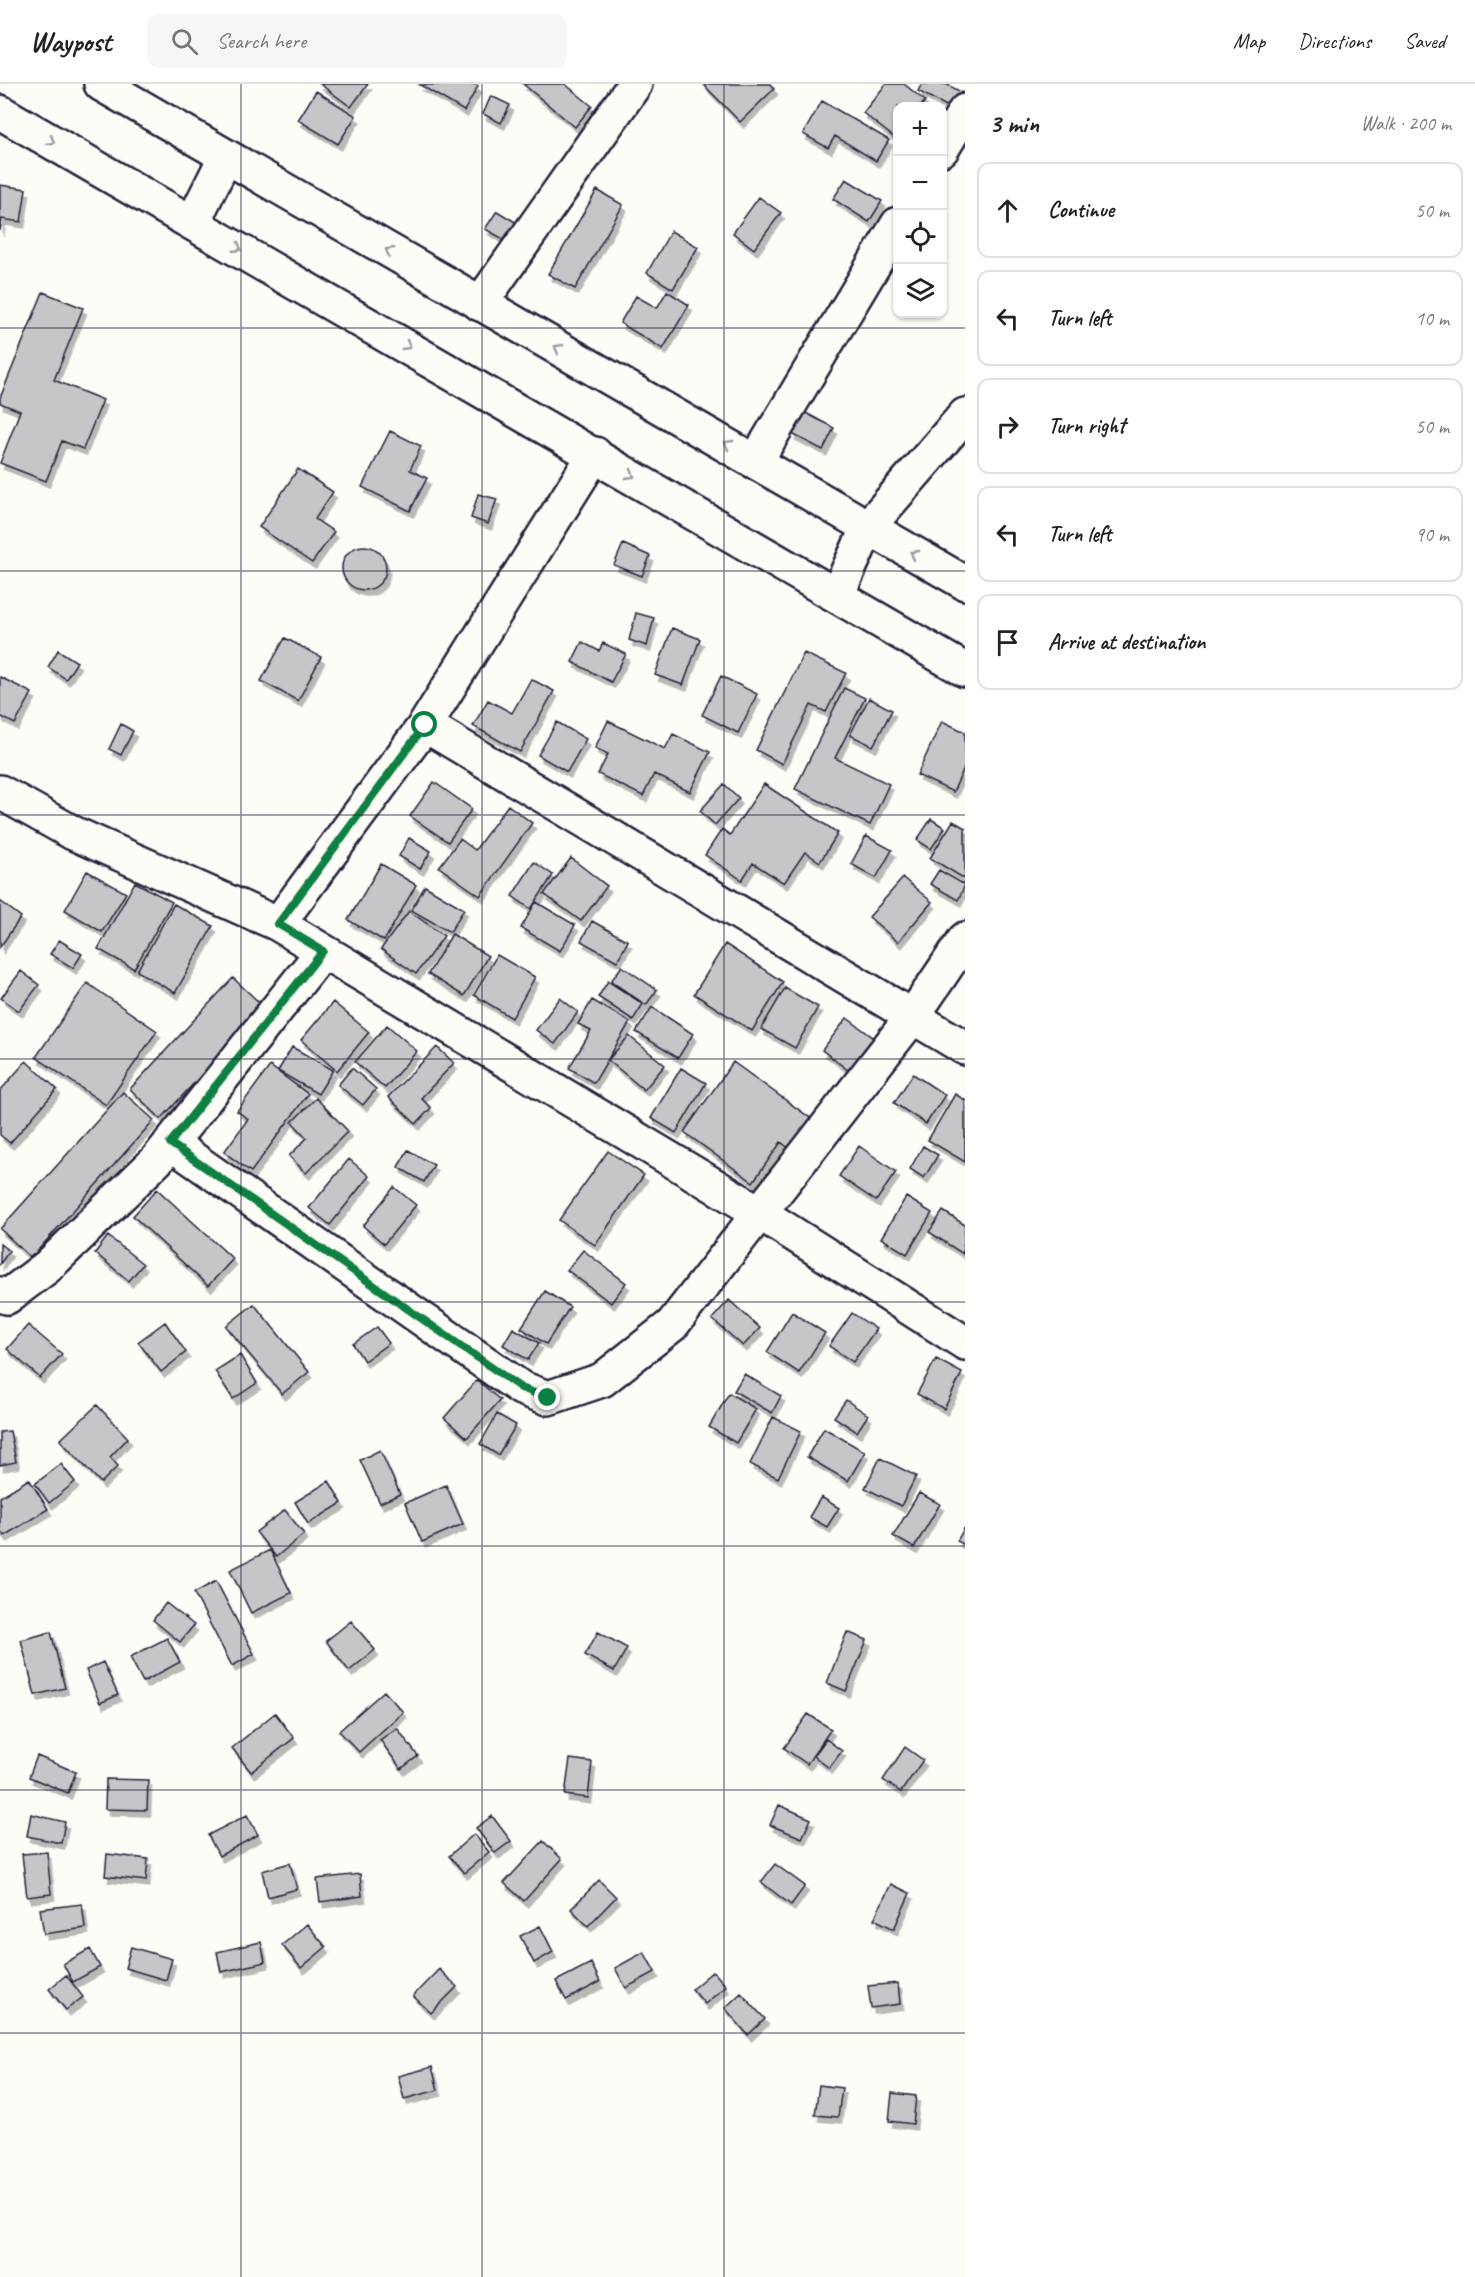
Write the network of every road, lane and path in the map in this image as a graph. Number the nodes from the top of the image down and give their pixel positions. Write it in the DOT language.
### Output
graph roads {
  1 [pos="101,84"];
  2 [pos="634,84"];
  3 [pos="965,111"];
  4 [pos="0,112"];
  5 [pos="947,141"];
  6 [pos="226,156"];
  7 [pos="194,222"];
  8 [pos="893,231"];
  9 [pos="480,304"];
  10 [pos="965,415"];
  11 [pos="595,454"];
  12 [pos="756,460"];
  13 [pos="867,527"];
  14 [pos="965,583"];
  15 [pos="837,595"];
  16 [pos="965,670"];
  17 [pos="425,725"];
  18 [pos="0,792"];
  19 [pos="278,924"];
  20 [pos="965,939"];
  21 [pos="323,951"];
  22 [pos="913,1016"];
  23 [pos="965,1048"];
  24 [pos="170,1143"];
  25 [pos="760,1213"];
  26 [pos="0,1294"];
  27 [pos="965,1343"];
  1 -- 6 [label="main road"];
  2 -- 9 [label="main road"];
  3 -- 5 [label="main road"];
  4 -- 7 [label="main road, one-way"];
  6 -- 7 [label="main road"];
  9 -- 6 [label="main road, one-way"];
  7 -- 11 [label="main road, one-way"];
  8 -- 12 [label="main road"];
  12 -- 9 [label="main road, one-way"];
  10 -- 13 [label="main road"];
  11 -- 15 [label="main road, one-way"];
  11 -- 17 [label="main road"];
  12 -- 13 [label="main road"];
  14 -- 13 [label="main road, one-way"];
  13 -- 15 [label="main road"];
  15 -- 16 [label="main road"];
  17 -- 19 [label="main road"];
  17 -- 22 [label="main road"];
  18 -- 19 [label="main road"];
  19 -- 21 [label="main road"];
  20 -- 22 [label="main road"];
  21 -- 24 [label="main road"];
  21 -- 25 [label="main road"];
  22 -- 23 [label="main road"];
  22 -- 25 [label="main road"];
  24 -- 25 [label="main road"];
  24 -- 26 [label="main road"];
  25 -- 27 [label="main road"];
}
